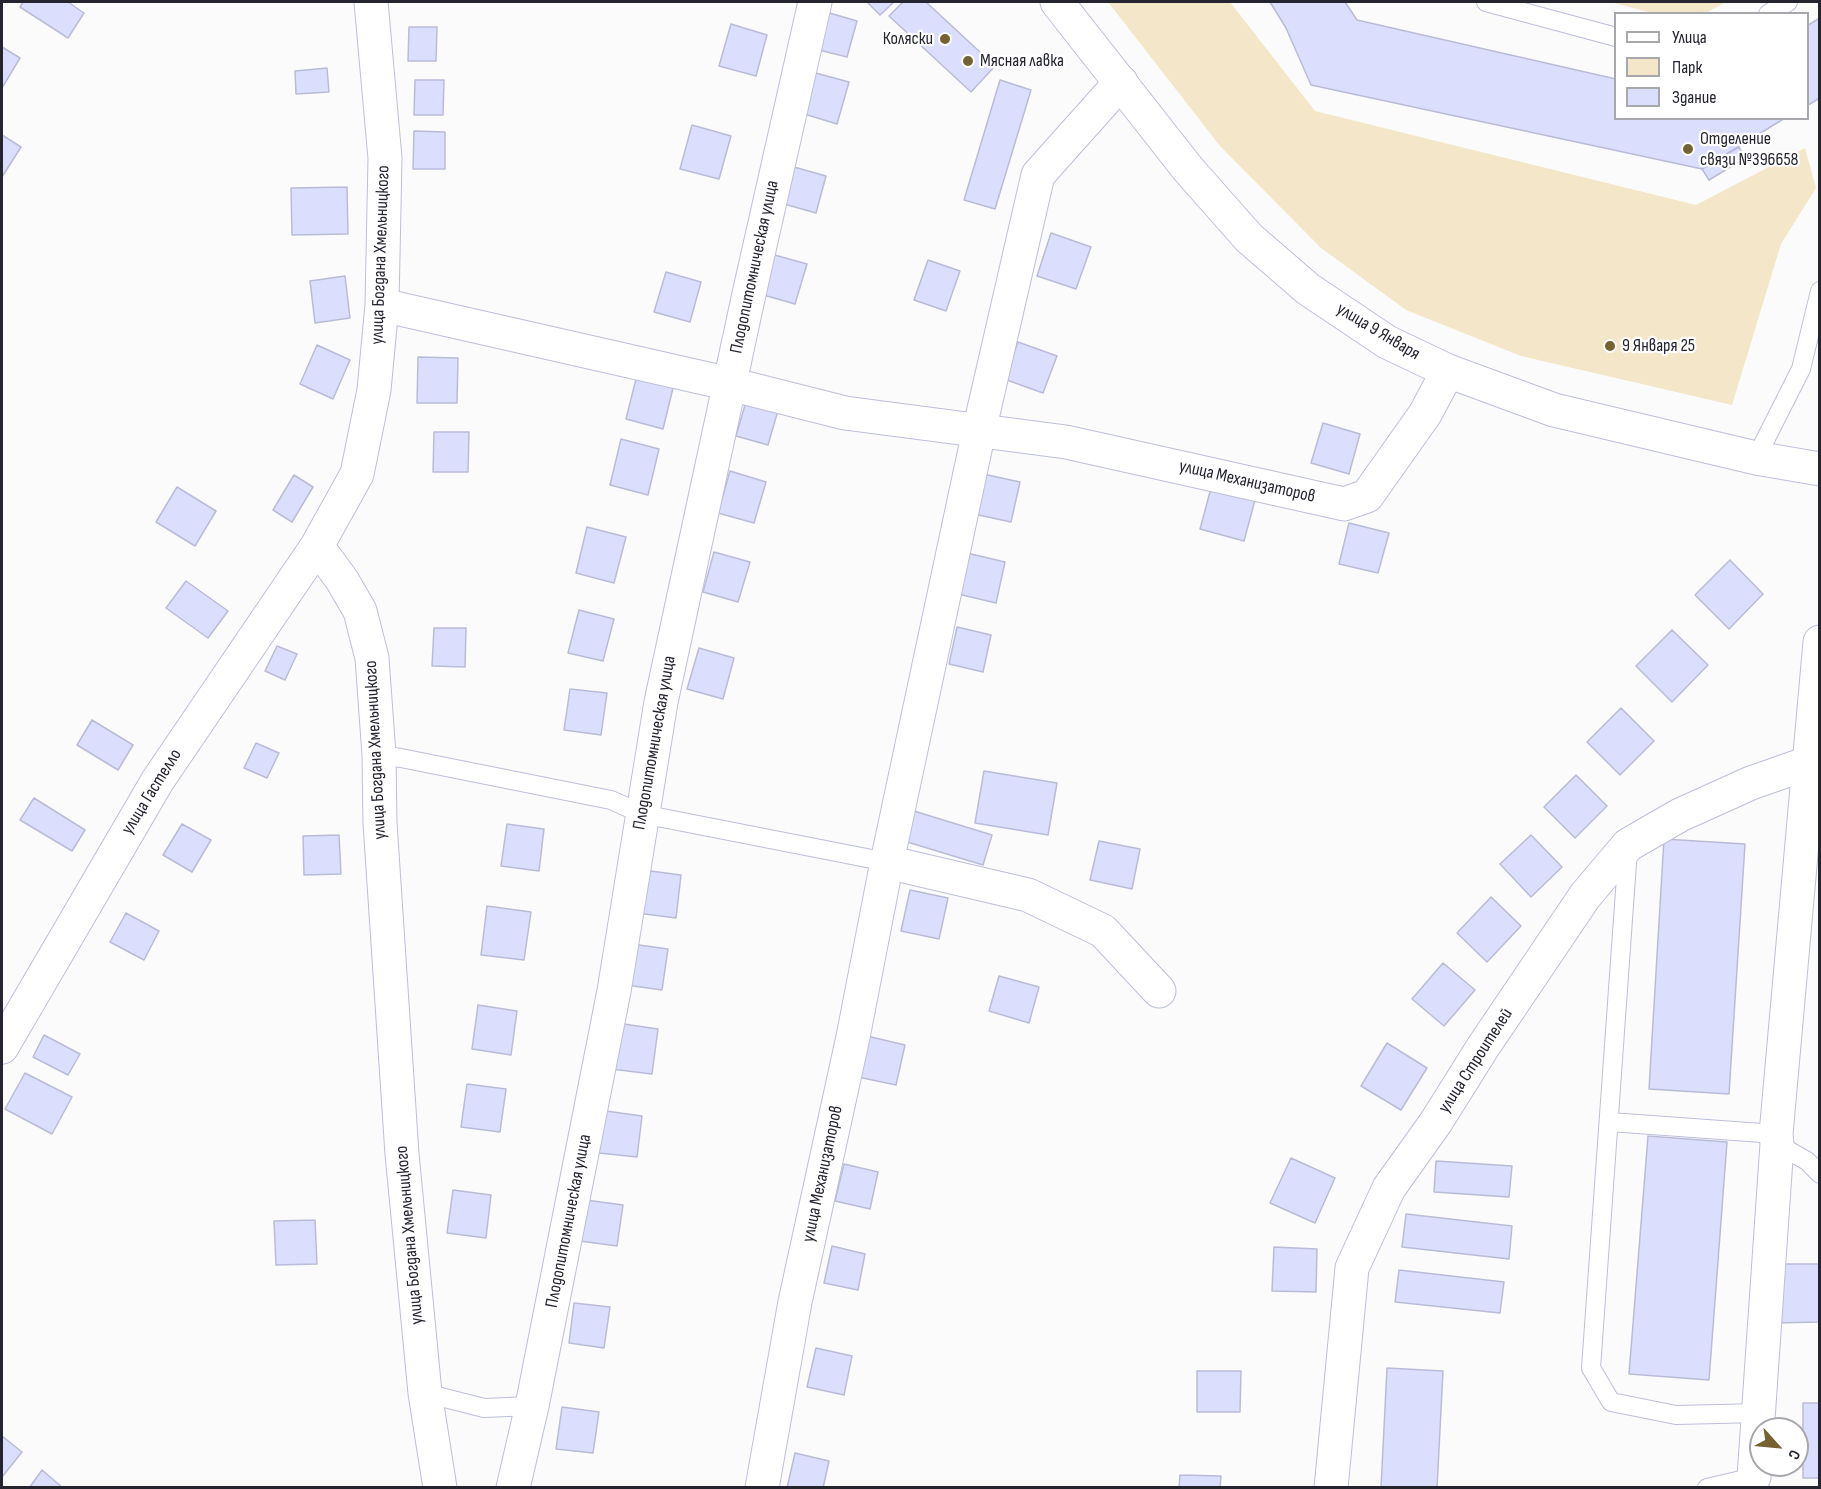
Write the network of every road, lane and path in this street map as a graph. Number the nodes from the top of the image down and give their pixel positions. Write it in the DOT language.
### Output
graph roads {
  1 [pos="371,2"];
  2 [pos="815,2"];
  3 [pos="1057,2"];
  4 [pos="1486,2"];
  5 [pos="1788,2"];
  6 [pos="1771,12"];
  7 [pos="1614,36"];
  8 [pos="1121,82"];
  9 [pos="1820,291"];
  10 [pos="382,305"];
  11 [pos="1448,371"];
  12 [pos="730,384"];
  13 [pos="979,431"];
  14 [pos="1756,458"];
  15 [pos="1820,469"];
  16 [pos="317,546"];
  17 [pos="1820,642"];
  18 [pos="379,755"];
  19 [pos="1808,763"];
  20 [pos="642,814"];
  21 [pos="1628,845"];
  22 [pos="887,862"];
  23 [pos="1158,991"];
  24 [pos="2,1047"];
  25 [pos="1610,1122"];
  26 [pos="1777,1139"];
  27 [pos="1820,1174"];
  28 [pos="425,1393"];
  29 [pos="532,1406"];
  30 [pos="1759,1413"];
  31 [pos="1755,1484"];
  32 [pos="440,1488"];
  33 [pos="513,1488"];
  34 [pos="762,1488"];
  35 [pos="1331,1488"];
  36 [pos="1707,1488"];
  1 -- 10 [label="street, улица Богдана Хмельницкого"];
  2 -- 12 [label="street, Плодопитомническая улица"];
  3 -- 8 [label="street, улица 9 Января"];
  4 -- 7 [label="lane"];
  5 -- 6 [label="lane"];
  8 -- 11 [label="street, улица 9 Января"];
  8 -- 13 [label="street, улица Механизаторов"];
  9 -- 14 [label="lane"];
  10 -- 12 [label="street"];
  10 -- 16 [label="street, улица Богдана Хмельницкого"];
  11 -- 13 [label="street, улица Механизаторов"];
  11 -- 14 [label="street, улица 9 Января"];
  12 -- 13 [label="street"];
  12 -- 20 [label="street, Плодопитомническая улица"];
  13 -- 22 [label="street, улица Механизаторов"];
  14 -- 15 [label="street, улица 9 Января"];
  16 -- 18 [label="street, улица Богдана Хмельницкого"];
  16 -- 24 [label="street, улица Гастелло"];
  17 -- 19 [label="street"];
  18 -- 20 [label="lane"];
  18 -- 28 [label="street, улица Богдана Хмельницкого"];
  19 -- 21 [label="street, улица Строителей"];
  19 -- 26 [label="street"];
  20 -- 22 [label="lane"];
  20 -- 29 [label="street, Плодопитомническая улица"];
  21 -- 25 [label="lane"];
  21 -- 35 [label="street, улица Строителей"];
  22 -- 23 [label="street"];
  22 -- 34 [label="street, улица Механизаторов"];
  25 -- 26 [label="lane"];
  25 -- 30 [label="lane"];
  26 -- 27 [label="lane"];
  26 -- 30 [label="street"];
  28 -- 29 [label="lane"];
  28 -- 32 [label="street, улица Богдана Хмельницкого"];
  29 -- 33 [label="street, Плодопитомническая улица"];
  30 -- 31 [label="street"];
  31 -- 36 [label="lane"];
}
